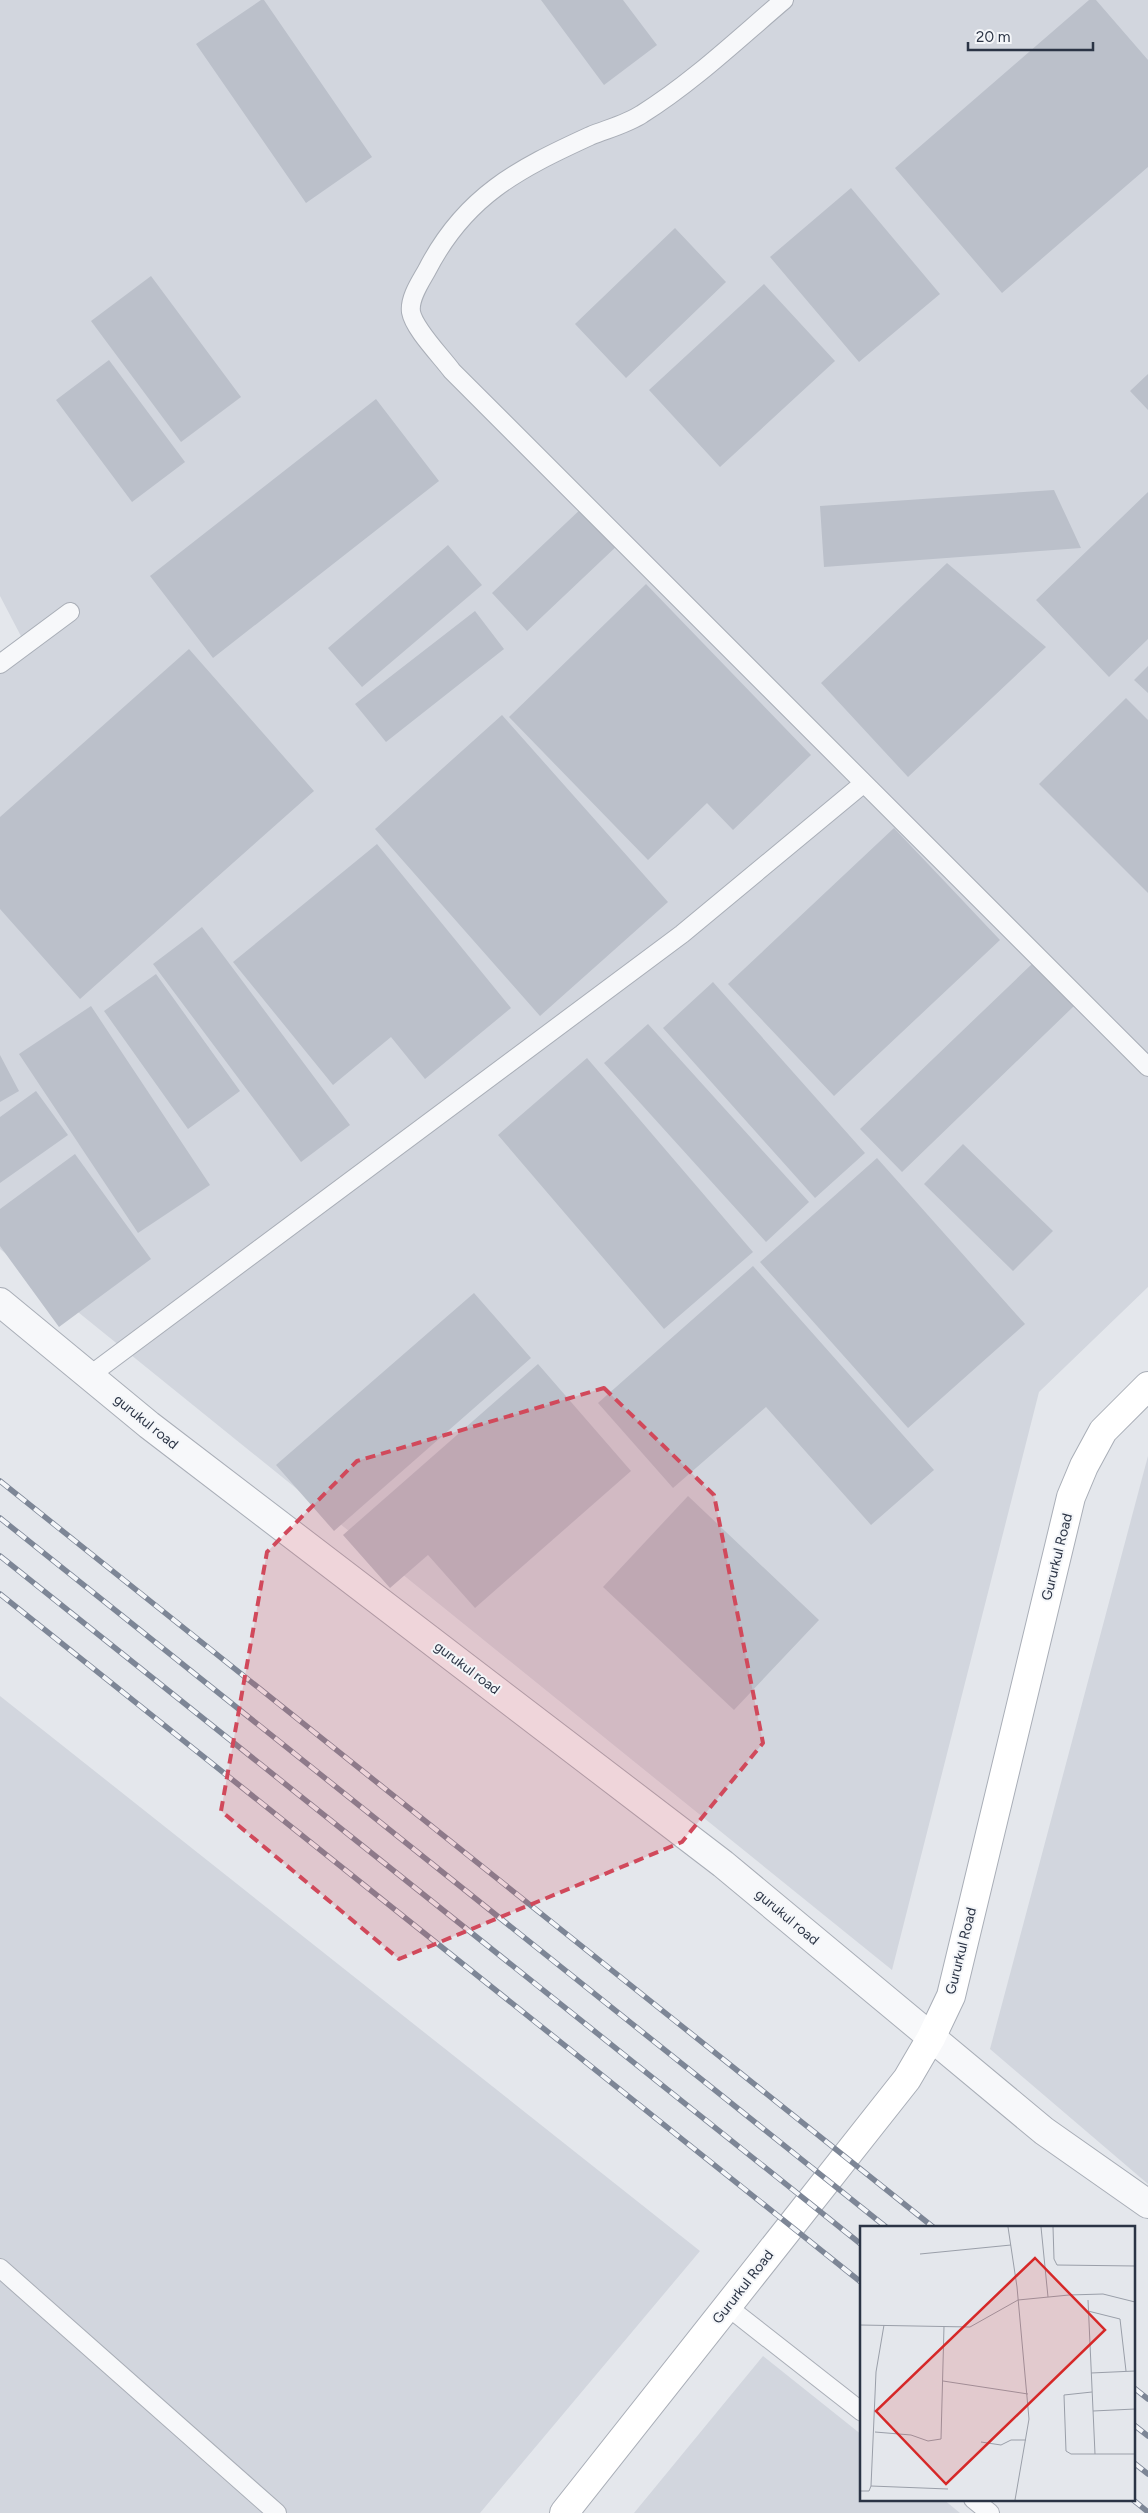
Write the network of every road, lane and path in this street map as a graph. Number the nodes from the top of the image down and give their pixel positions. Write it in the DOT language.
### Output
graph roads {
  1 [pos="784,0"];
  2 [pos="70,612"];
  3 [pos="0,664"];
  4 [pos="864,783"];
  5 [pos="1148,1067"];
  6 [pos="0,1302"];
  7 [pos="89,1376"];
  8 [pos="1148,1386"];
  9 [pos="931,2038"];
  10 [pos="1148,2204"];
  11 [pos="0,2268"];
  12 [pos="728,2307"];
  13 [pos="860,2410"];
  14 [pos="974,2500"];
  15 [pos="277,2513"];
  16 [pos="564,2513"];
  17 [pos="990,2513"];
  1 -- 4 [label="lane"];
  2 -- 3 [label="lane"];
  4 -- 5 [label="lane"];
  4 -- 7 [label="lane"];
  6 -- 7 [label="street, gurukul road"];
  7 -- 9 [label="street, gurukul road"];
  8 -- 9 [label="street, Gururkul Road"];
  9 -- 10 [label="street, gurukul road"];
  9 -- 12 [label="street, Gururkul Road"];
  11 -- 15 [label="lane"];
  12 -- 13 [label="lane"];
  12 -- 16 [label="street, Gururkul Road"];
  14 -- 17 [label="lane"];
}
